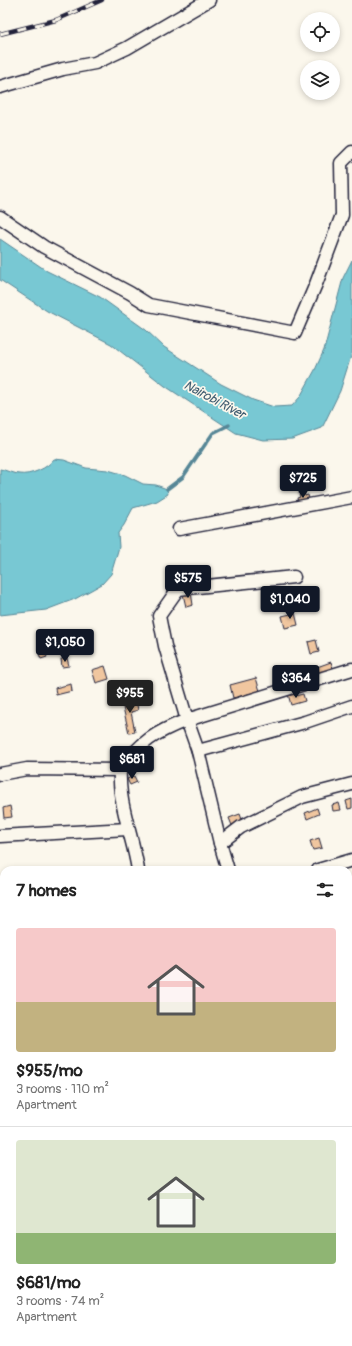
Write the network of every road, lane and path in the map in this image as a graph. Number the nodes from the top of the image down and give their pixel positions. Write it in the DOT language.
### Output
graph roads {
  1 [pos="209,0"];
  2 [pos="0,88"];
  3 [pos="352,152"];
  4 [pos="347,215"];
  5 [pos="0,217"];
  6 [pos="352,497"];
  7 [pos="179,529"];
  8 [pos="294,577"];
  9 [pos="352,669"];
  10 [pos="352,706"];
  11 [pos="187,720"];
  12 [pos="198,751"];
  13 [pos="120,770"];
  14 [pos="0,774"];
  15 [pos="352,784"];
  16 [pos="128,828"];
  17 [pos="0,836"];
  18 [pos="220,843"];
  19 [pos="352,860"];
  20 [pos="137,866"];
  21 [pos="227,866"];
  22 [pos="332,866"];
  1 -- 2 [label="street"];
  3 -- 4 [label="street"];
  4 -- 5 [label="street"];
  6 -- 7 [label="street"];
  8 -- 11 [label="street"];
  9 -- 11 [label="street"];
  10 -- 12 [label="street"];
  11 -- 12 [label="street"];
  11 -- 13 [label="street"];
  12 -- 18 [label="street"];
  13 -- 14 [label="street"];
  13 -- 16 [label="street"];
  15 -- 18 [label="street"];
  16 -- 17 [label="street"];
  16 -- 20 [label="street"];
  18 -- 21 [label="street"];
  19 -- 22 [label="street"];
}
